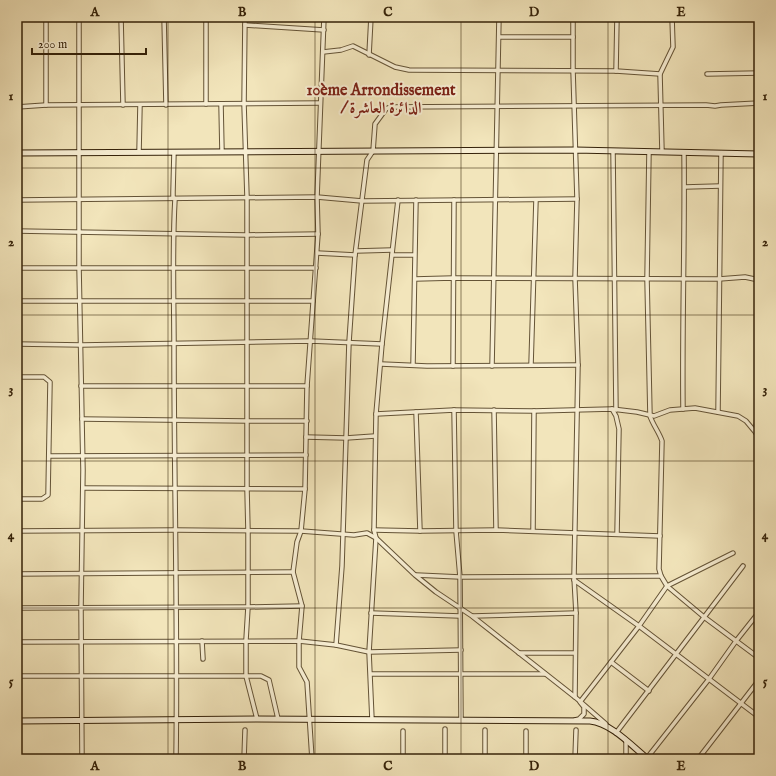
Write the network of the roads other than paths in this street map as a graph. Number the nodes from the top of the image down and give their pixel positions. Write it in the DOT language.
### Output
graph roads {
  1 [pos="46,17"];
  2 [pos="79,17"];
  3 [pos="121,17"];
  4 [pos="164,17"];
  5 [pos="206,17"];
  6 [pos="245,17"];
  7 [pos="324,17"];
  8 [pos="371,17"];
  9 [pos="500,17"];
  10 [pos="573,17"];
  11 [pos="617,17"];
  12 [pos="672,17"];
  13 [pos="245,25"];
  14 [pos="324,30"];
  15 [pos="499,37"];
  16 [pos="573,37"];
  17 [pos="323,52"];
  18 [pos="369,55"];
  19 [pos="573,70"];
  20 [pos="616,71"];
  21 [pos="498,72"];
  22 [pos="759,73"];
  23 [pos="660,74"];
  24 [pos="707,74"];
  25 [pos="320,103"];
  26 [pos="759,103"];
  27 [pos="166,104"];
  28 [pos="206,104"];
  29 [pos="221,104"];
  30 [pos="244,104"];
  31 [pos="46,105"];
  32 [pos="123,105"];
  33 [pos="140,105"];
  34 [pos="574,105"];
  35 [pos="79,106"];
  36 [pos="497,106"];
  37 [pos="660,106"];
  38 [pos="17,107"];
  39 [pos="575,150"];
  40 [pos="318,151"];
  41 [pos="373,151"];
  42 [pos="497,151"];
  43 [pos="613,151"];
  44 [pos="80,152"];
  45 [pos="139,152"];
  46 [pos="174,152"];
  47 [pos="222,152"];
  48 [pos="246,152"];
  49 [pos="649,152"];
  50 [pos="662,152"];
  51 [pos="684,152"];
  52 [pos="17,153"];
  53 [pos="721,153"];
  54 [pos="759,154"];
  55 [pos="720,186"];
  56 [pos="685,187"];
  57 [pos="317,197"];
  58 [pos="247,198"];
  59 [pos="175,199"];
  60 [pos="577,199"];
  61 [pos="17,200"];
  62 [pos="80,200"];
  63 [pos="398,200"];
  64 [pos="416,200"];
  65 [pos="454,200"];
  66 [pos="495,200"];
  67 [pos="536,200"];
  68 [pos="362,201"];
  69 [pos="17,231"];
  70 [pos="79,231"];
  71 [pos="173,234"];
  72 [pos="318,234"];
  73 [pos="246,235"];
  74 [pos="392,250"];
  75 [pos="317,253"];
  76 [pos="355,253"];
  77 [pos="392,255"];
  78 [pos="414,255"];
  79 [pos="79,267"];
  80 [pos="247,267"];
  81 [pos="17,268"];
  82 [pos="173,268"];
  83 [pos="316,268"];
  84 [pos="453,278"];
  85 [pos="494,278"];
  86 [pos="534,278"];
  87 [pos="575,278"];
  88 [pos="415,279"];
  89 [pos="614,279"];
  90 [pos="647,279"];
  91 [pos="684,279"];
  92 [pos="719,279"];
  93 [pos="759,280"];
  94 [pos="173,300"];
  95 [pos="17,301"];
  96 [pos="80,301"];
  97 [pos="247,301"];
  98 [pos="313,301"];
  99 [pos="311,341"];
  100 [pos="247,342"];
  101 [pos="349,342"];
  102 [pos="174,343"];
  103 [pos="17,344"];
  104 [pos="382,344"];
  105 [pos="82,345"];
  106 [pos="381,364"];
  107 [pos="412,365"];
  108 [pos="531,365"];
  109 [pos="578,365"];
  110 [pos="453,366"];
  111 [pos="492,366"];
  112 [pos="17,376"];
  113 [pos="759,376"];
  114 [pos="174,385"];
  115 [pos="247,385"];
  116 [pos="81,386"];
  117 [pos="307,386"];
  118 [pos="614,409"];
  119 [pos="683,409"];
  120 [pos="454,410"];
  121 [pos="494,410"];
  122 [pos="578,410"];
  123 [pos="534,411"];
  124 [pos="416,412"];
  125 [pos="718,412"];
  126 [pos="376,414"];
  127 [pos="650,416"];
  128 [pos="82,420"];
  129 [pos="174,421"];
  130 [pos="307,421"];
  131 [pos="247,422"];
  132 [pos="756,433"];
  133 [pos="375,436"];
  134 [pos="306,437"];
  135 [pos="346,438"];
  136 [pos="759,438"];
  137 [pos="174,454"];
  138 [pos="247,454"];
  139 [pos="83,455"];
  140 [pos="306,455"];
  141 [pos="50,456"];
  142 [pos="83,488"];
  143 [pos="174,489"];
  144 [pos="247,489"];
  145 [pos="305,490"];
  146 [pos="17,499"];
  147 [pos="175,530"];
  148 [pos="374,530"];
  149 [pos="496,530"];
  150 [pos="17,531"];
  151 [pos="82,531"];
  152 [pos="248,531"];
  153 [pos="301,531"];
  154 [pos="420,531"];
  155 [pos="456,531"];
  156 [pos="533,531"];
  157 [pos="343,533"];
  158 [pos="576,533"];
  159 [pos="617,534"];
  160 [pos="660,536"];
  161 [pos="376,538"];
  162 [pos="733,553"];
  163 [pos="743,566"];
  164 [pos="293,572"];
  165 [pos="176,573"];
  166 [pos="247,573"];
  167 [pos="17,574"];
  168 [pos="81,574"];
  169 [pos="415,575"];
  170 [pos="661,576"];
  171 [pos="460,577"];
  172 [pos="574,579"];
  173 [pos="667,586"];
  174 [pos="302,606"];
  175 [pos="248,607"];
  176 [pos="17,608"];
  177 [pos="81,608"];
  178 [pos="177,608"];
  179 [pos="460,608"];
  180 [pos="759,612"];
  181 [pos="371,613"];
  182 [pos="576,613"];
  183 [pos="460,616"];
  184 [pos="472,616"];
  185 [pos="704,617"];
  186 [pos="639,626"];
  187 [pos="246,640"];
  188 [pos="176,641"];
  189 [pos="202,641"];
  190 [pos="299,641"];
  191 [pos="736,641"];
  192 [pos="17,642"];
  193 [pos="81,642"];
  194 [pos="336,644"];
  195 [pos="461,650"];
  196 [pos="369,652"];
  197 [pos="519,653"];
  198 [pos="575,653"];
  199 [pos="676,655"];
  200 [pos="759,658"];
  201 [pos="203,659"];
  202 [pos="611,662"];
  203 [pos="370,674"];
  204 [pos="461,674"];
  205 [pos="545,674"];
  206 [pos="82,675"];
  207 [pos="17,676"];
  208 [pos="177,676"];
  209 [pos="246,676"];
  210 [pos="709,679"];
  211 [pos="759,680"];
  212 [pos="649,691"];
  213 [pos="575,697"];
  214 [pos="580,702"];
  215 [pos="741,703"];
  216 [pos="759,717"];
  217 [pos="257,719"];
  218 [pos="278,719"];
  219 [pos="308,719"];
  220 [pos="177,720"];
  221 [pos="372,720"];
  222 [pos="461,720"];
  223 [pos="573,721"];
  224 [pos="17,722"];
  225 [pos="82,722"];
  226 [pos="607,725"];
  227 [pos="445,729"];
  228 [pos="245,730"];
  229 [pos="485,730"];
  230 [pos="576,730"];
  231 [pos="403,731"];
  232 [pos="526,731"];
  233 [pos="616,733"];
  234 [pos="626,741"];
  235 [pos="759,756"];
  236 [pos="82,759"];
  237 [pos="176,759"];
  238 [pos="244,759"];
  239 [pos="312,759"];
  240 [pos="403,759"];
  241 [pos="445,759"];
  242 [pos="485,759"];
  243 [pos="526,759"];
  244 [pos="575,759"];
  245 [pos="626,759"];
  246 [pos="648,759"];
  247 [pos="698,759"];
  248 [pos="757,759"];
  1 -- 31 [label="street"];
  2 -- 35 [label="street"];
  3 -- 32 [label="street"];
  4 -- 27 [label="street"];
  5 -- 28 [label="street"];
  6 -- 13 [label="street"];
  7 -- 14 [label="street"];
  8 -- 18 [label="street"];
  9 -- 15 [label="street"];
  10 -- 16 [label="street"];
  11 -- 20 [label="street"];
  12 -- 23 [label="street"];
  13 -- 14 [label="street"];
  13 -- 30 [label="street"];
  14 -- 17 [label="street"];
  15 -- 16 [label="street"];
  15 -- 21 [label="street"];
  16 -- 19 [label="street"];
  17 -- 18 [label="street"];
  17 -- 25 [label="street"];
  18 -- 21 [label="street"];
  19 -- 20 [label="street"];
  19 -- 21 [label="street"];
  19 -- 34 [label="street"];
  20 -- 23 [label="street"];
  21 -- 36 [label="street"];
  22 -- 24 [label="street"];
  23 -- 37 [label="street"];
  25 -- 30 [label="street"];
  25 -- 40 [label="street"];
  26 -- 37 [label="street"];
  27 -- 28 [label="street"];
  27 -- 33 [label="street"];
  28 -- 29 [label="street"];
  29 -- 30 [label="street"];
  29 -- 47 [label="street"];
  30 -- 48 [label="street"];
  31 -- 35 [label="street"];
  31 -- 38 [label="street"];
  32 -- 33 [label="street"];
  32 -- 35 [label="street"];
  33 -- 45 [label="street"];
  34 -- 36 [label="street"];
  34 -- 37 [label="street"];
  34 -- 39 [label="street"];
  35 -- 44 [label="street"];
  36 -- 41 [label="street"];
  36 -- 42 [label="street"];
  37 -- 50 [label="street"];
  39 -- 42 [label="street"];
  39 -- 43 [label="street"];
  39 -- 60 [label="street"];
  40 -- 41 [label="street"];
  40 -- 48 [label="street"];
  40 -- 57 [label="street"];
  41 -- 42 [label="street"];
  41 -- 68 [label="street"];
  42 -- 66 [label="street"];
  43 -- 49 [label="street"];
  43 -- 89 [label="street"];
  44 -- 45 [label="street"];
  44 -- 52 [label="street"];
  44 -- 62 [label="street"];
  45 -- 46 [label="street"];
  46 -- 47 [label="street"];
  46 -- 59 [label="street"];
  47 -- 48 [label="street"];
  48 -- 58 [label="street"];
  49 -- 50 [label="street"];
  49 -- 90 [label="street"];
  50 -- 51 [label="street"];
  51 -- 53 [label="street"];
  51 -- 56 [label="street"];
  53 -- 54 [label="street"];
  53 -- 55 [label="street"];
  55 -- 56 [label="street"];
  55 -- 92 [label="street"];
  56 -- 91 [label="street"];
  57 -- 58 [label="street"];
  57 -- 68 [label="street"];
  57 -- 72 [label="street"];
  58 -- 59 [label="street"];
  58 -- 73 [label="street"];
  59 -- 62 [label="street"];
  59 -- 71 [label="street"];
  60 -- 67 [label="street"];
  60 -- 87 [label="street"];
  61 -- 62 [label="street"];
  62 -- 70 [label="street"];
  63 -- 64 [label="street"];
  63 -- 68 [label="street"];
  63 -- 74 [label="street"];
  64 -- 65 [label="street"];
  64 -- 78 [label="street"];
  65 -- 66 [label="street"];
  65 -- 84 [label="street"];
  66 -- 67 [label="street"];
  66 -- 85 [label="street"];
  67 -- 86 [label="street"];
  68 -- 76 [label="street"];
  69 -- 70 [label="street"];
  70 -- 71 [label="street"];
  70 -- 79 [label="street"];
  71 -- 73 [label="street"];
  71 -- 82 [label="street"];
  72 -- 73 [label="street"];
  72 -- 75 [label="street"];
  73 -- 80 [label="street"];
  74 -- 76 [label="street"];
  74 -- 77 [label="street"];
  75 -- 76 [label="street"];
  75 -- 83 [label="street"];
  76 -- 101 [label="street"];
  77 -- 78 [label="street"];
  77 -- 104 [label="street"];
  78 -- 88 [label="street"];
  79 -- 81 [label="street"];
  79 -- 82 [label="street"];
  79 -- 96 [label="street"];
  80 -- 82 [label="street"];
  80 -- 83 [label="street"];
  80 -- 97 [label="street"];
  82 -- 94 [label="street"];
  83 -- 98 [label="street"];
  84 -- 85 [label="street"];
  84 -- 88 [label="street"];
  84 -- 110 [label="street"];
  85 -- 86 [label="street"];
  85 -- 111 [label="street"];
  86 -- 87 [label="street"];
  86 -- 108 [label="street"];
  87 -- 89 [label="street"];
  87 -- 109 [label="street"];
  88 -- 107 [label="street"];
  89 -- 90 [label="street"];
  89 -- 118 [label="street"];
  90 -- 91 [label="street"];
  90 -- 127 [label="street"];
  91 -- 92 [label="street"];
  91 -- 119 [label="street"];
  92 -- 93 [label="street"];
  92 -- 125 [label="street"];
  94 -- 96 [label="street"];
  94 -- 97 [label="street"];
  94 -- 102 [label="street"];
  95 -- 96 [label="street"];
  96 -- 105 [label="street"];
  97 -- 98 [label="street"];
  97 -- 100 [label="street"];
  98 -- 99 [label="street"];
  99 -- 100 [label="street"];
  99 -- 101 [label="street"];
  99 -- 117 [label="street"];
  100 -- 102 [label="street"];
  100 -- 115 [label="street"];
  101 -- 104 [label="street"];
  101 -- 135 [label="street"];
  102 -- 105 [label="street"];
  102 -- 114 [label="street"];
  103 -- 105 [label="street"];
  104 -- 106 [label="street"];
  105 -- 116 [label="street"];
  106 -- 107 [label="street"];
  106 -- 126 [label="street"];
  107 -- 110 [label="street"];
  108 -- 109 [label="street"];
  108 -- 111 [label="street"];
  109 -- 122 [label="street"];
  110 -- 111 [label="street"];
  112 -- 141 [label="street"];
  113 -- 132 [label="street"];
  114 -- 115 [label="street"];
  114 -- 116 [label="street"];
  114 -- 129 [label="street"];
  115 -- 117 [label="street"];
  115 -- 131 [label="street"];
  116 -- 128 [label="street"];
  117 -- 130 [label="street"];
  118 -- 122 [label="street"];
  118 -- 127 [label="street"];
  118 -- 159 [label="street"];
  119 -- 125 [label="street"];
  119 -- 127 [label="street"];
  120 -- 121 [label="street"];
  120 -- 124 [label="street"];
  120 -- 155 [label="street"];
  121 -- 123 [label="street"];
  121 -- 149 [label="street"];
  122 -- 123 [label="street"];
  122 -- 158 [label="street"];
  123 -- 156 [label="street"];
  124 -- 126 [label="street"];
  124 -- 154 [label="street"];
  125 -- 132 [label="street"];
  126 -- 133 [label="street"];
  127 -- 160 [label="street"];
  128 -- 129 [label="street"];
  128 -- 139 [label="street"];
  129 -- 131 [label="street"];
  129 -- 137 [label="street"];
  130 -- 131 [label="street"];
  130 -- 134 [label="street"];
  131 -- 138 [label="street"];
  132 -- 136 [label="street"];
  133 -- 135 [label="street"];
  133 -- 148 [label="street"];
  134 -- 135 [label="street"];
  134 -- 140 [label="street"];
  135 -- 157 [label="street"];
  137 -- 138 [label="street"];
  137 -- 139 [label="street"];
  137 -- 143 [label="street"];
  138 -- 140 [label="street"];
  138 -- 144 [label="street"];
  139 -- 141 [label="street"];
  139 -- 142 [label="street"];
  140 -- 145 [label="street"];
  141 -- 146 [label="street"];
  142 -- 143 [label="street"];
  142 -- 151 [label="street"];
  143 -- 144 [label="street"];
  143 -- 147 [label="street"];
  144 -- 145 [label="street"];
  144 -- 152 [label="street"];
  145 -- 153 [label="street"];
  147 -- 151 [label="street"];
  147 -- 152 [label="street"];
  147 -- 165 [label="street"];
  148 -- 154 [label="street"];
  148 -- 161 [label="street"];
  149 -- 155 [label="street"];
  149 -- 156 [label="street"];
  150 -- 151 [label="street"];
  151 -- 168 [label="street"];
  152 -- 153 [label="street"];
  152 -- 166 [label="street"];
  153 -- 157 [label="street"];
  153 -- 164 [label="street"];
  154 -- 155 [label="street"];
  155 -- 171 [label="street"];
  156 -- 158 [label="street"];
  157 -- 161 [label="street"];
  157 -- 194 [label="street"];
  158 -- 159 [label="street"];
  158 -- 172 [label="street"];
  159 -- 160 [label="street"];
  160 -- 170 [label="street"];
  161 -- 169 [label="street"];
  161 -- 181 [label="street"];
  162 -- 173 [label="street"];
  163 -- 185 [label="street"];
  164 -- 166 [label="street"];
  164 -- 174 [label="street"];
  165 -- 166 [label="street"];
  165 -- 168 [label="street"];
  165 -- 178 [label="street"];
  166 -- 175 [label="street"];
  167 -- 168 [label="street"];
  168 -- 177 [label="street"];
  169 -- 171 [label="street"];
  169 -- 179 [label="street"];
  170 -- 172 [label="street"];
  170 -- 173 [label="street"];
  171 -- 172 [label="street"];
  171 -- 179 [label="street"];
  172 -- 182 [label="street"];
  172 -- 186 [label="street"];
  173 -- 185 [label="street"];
  173 -- 186 [label="street"];
  174 -- 175 [label="street"];
  174 -- 190 [label="street"];
  175 -- 178 [label="street"];
  175 -- 187 [label="street"];
  176 -- 177 [label="street"];
  177 -- 178 [label="street"];
  177 -- 193 [label="street"];
  178 -- 188 [label="street"];
  179 -- 183 [label="street"];
  179 -- 184 [label="street"];
  180 -- 191 [label="street"];
  181 -- 183 [label="street"];
  181 -- 196 [label="street"];
  182 -- 184 [label="street"];
  182 -- 198 [label="street"];
  183 -- 195 [label="street"];
  184 -- 197 [label="street"];
  185 -- 191 [label="street"];
  185 -- 199 [label="street"];
  186 -- 199 [label="street"];
  186 -- 202 [label="street"];
  187 -- 189 [label="street"];
  187 -- 190 [label="street"];
  187 -- 209 [label="street"];
  188 -- 189 [label="street"];
  188 -- 193 [label="street"];
  188 -- 208 [label="street"];
  189 -- 201 [label="street"];
  190 -- 194 [label="street"];
  190 -- 219 [label="street"];
  191 -- 200 [label="street"];
  191 -- 210 [label="street"];
  192 -- 193 [label="street"];
  193 -- 206 [label="street"];
  194 -- 196 [label="street"];
  195 -- 196 [label="street"];
  195 -- 204 [label="street"];
  196 -- 203 [label="street"];
  197 -- 198 [label="street"];
  197 -- 205 [label="street"];
  198 -- 213 [label="street"];
  199 -- 210 [label="street"];
  199 -- 212 [label="street"];
  202 -- 212 [label="street"];
  202 -- 214 [label="street"];
  203 -- 204 [label="street"];
  203 -- 221 [label="street"];
  204 -- 205 [label="street"];
  204 -- 222 [label="street"];
  205 -- 213 [label="street"];
  206 -- 207 [label="street"];
  206 -- 208 [label="street"];
  206 -- 225 [label="street"];
  208 -- 209 [label="street"];
  208 -- 220 [label="street"];
  209 -- 217 [label="street"];
  209 -- 218 [label="street"];
  210 -- 215 [label="street"];
  210 -- 246 [label="street"];
  211 -- 215 [label="street"];
  212 -- 233 [label="street"];
  213 -- 214 [label="street"];
  214 -- 223 [label="street"];
  214 -- 226 [label="street"];
  215 -- 216 [label="street"];
  215 -- 247 [label="street"];
  217 -- 218 [label="street"];
  217 -- 220 [label="street"];
  218 -- 219 [label="street"];
  219 -- 221 [label="street"];
  219 -- 239 [label="street"];
  220 -- 225 [label="street"];
  220 -- 237 [label="street"];
  221 -- 222 [label="street"];
  222 -- 223 [label="street"];
  223 -- 226 [label="street"];
  224 -- 225 [label="street"];
  225 -- 236 [label="street"];
  226 -- 233 [label="street"];
  227 -- 241 [label="street"];
  228 -- 238 [label="street"];
  229 -- 242 [label="street"];
  230 -- 244 [label="street"];
  231 -- 240 [label="street"];
  232 -- 243 [label="street"];
  233 -- 234 [label="street"];
  234 -- 245 [label="street"];
  234 -- 246 [label="street"];
  235 -- 248 [label="street"];
}
